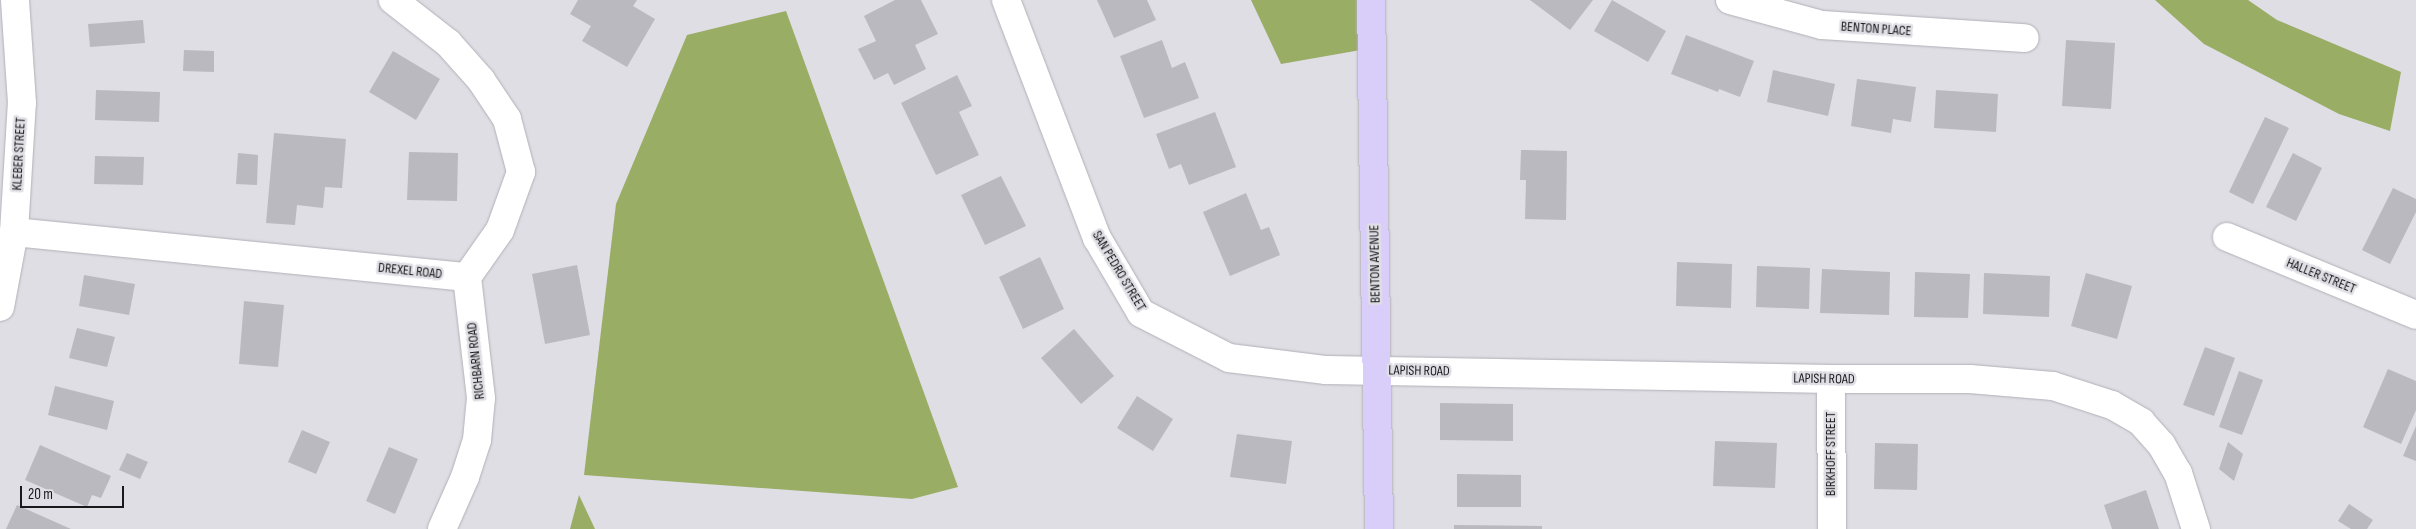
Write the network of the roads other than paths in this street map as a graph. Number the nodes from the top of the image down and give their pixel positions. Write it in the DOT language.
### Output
graph roads {
  1 [pos="15,0"];
  2 [pos="393,0"];
  3 [pos="1006,0"];
  4 [pos="1372,0"];
  5 [pos="1730,0"];
  6 [pos="2025,38"];
  7 [pos="14,232"];
  8 [pos="2227,237"];
  9 [pos="467,277"];
  10 [pos="0,307"];
  11 [pos="2416,313"];
  12 [pos="1377,370"];
  13 [pos="1830,380"];
  14 [pos="442,529"];
  15 [pos="1379,529"];
  16 [pos="1832,529"];
  17 [pos="2196,529"];
  1 -- 7 [label="street, KLEBER STREET"];
  2 -- 9 [label="street"];
  3 -- 12 [label="street, SAN PEDRO STREET"];
  4 -- 12 [label="main road, BENTON AVENUE"];
  5 -- 6 [label="street, BENTON PLACE"];
  7 -- 9 [label="street, DREXEL ROAD"];
  7 -- 10 [label="street, KLEBER STREET"];
  8 -- 11 [label="street, HALLER STREET"];
  9 -- 14 [label="street, RICHBARN ROAD"];
  12 -- 13 [label="street, LAPISH ROAD"];
  12 -- 15 [label="main road, BENTON AVENUE"];
  13 -- 16 [label="street, BIRKHOFF STREET"];
  13 -- 17 [label="street, LAPISH ROAD"];
}
